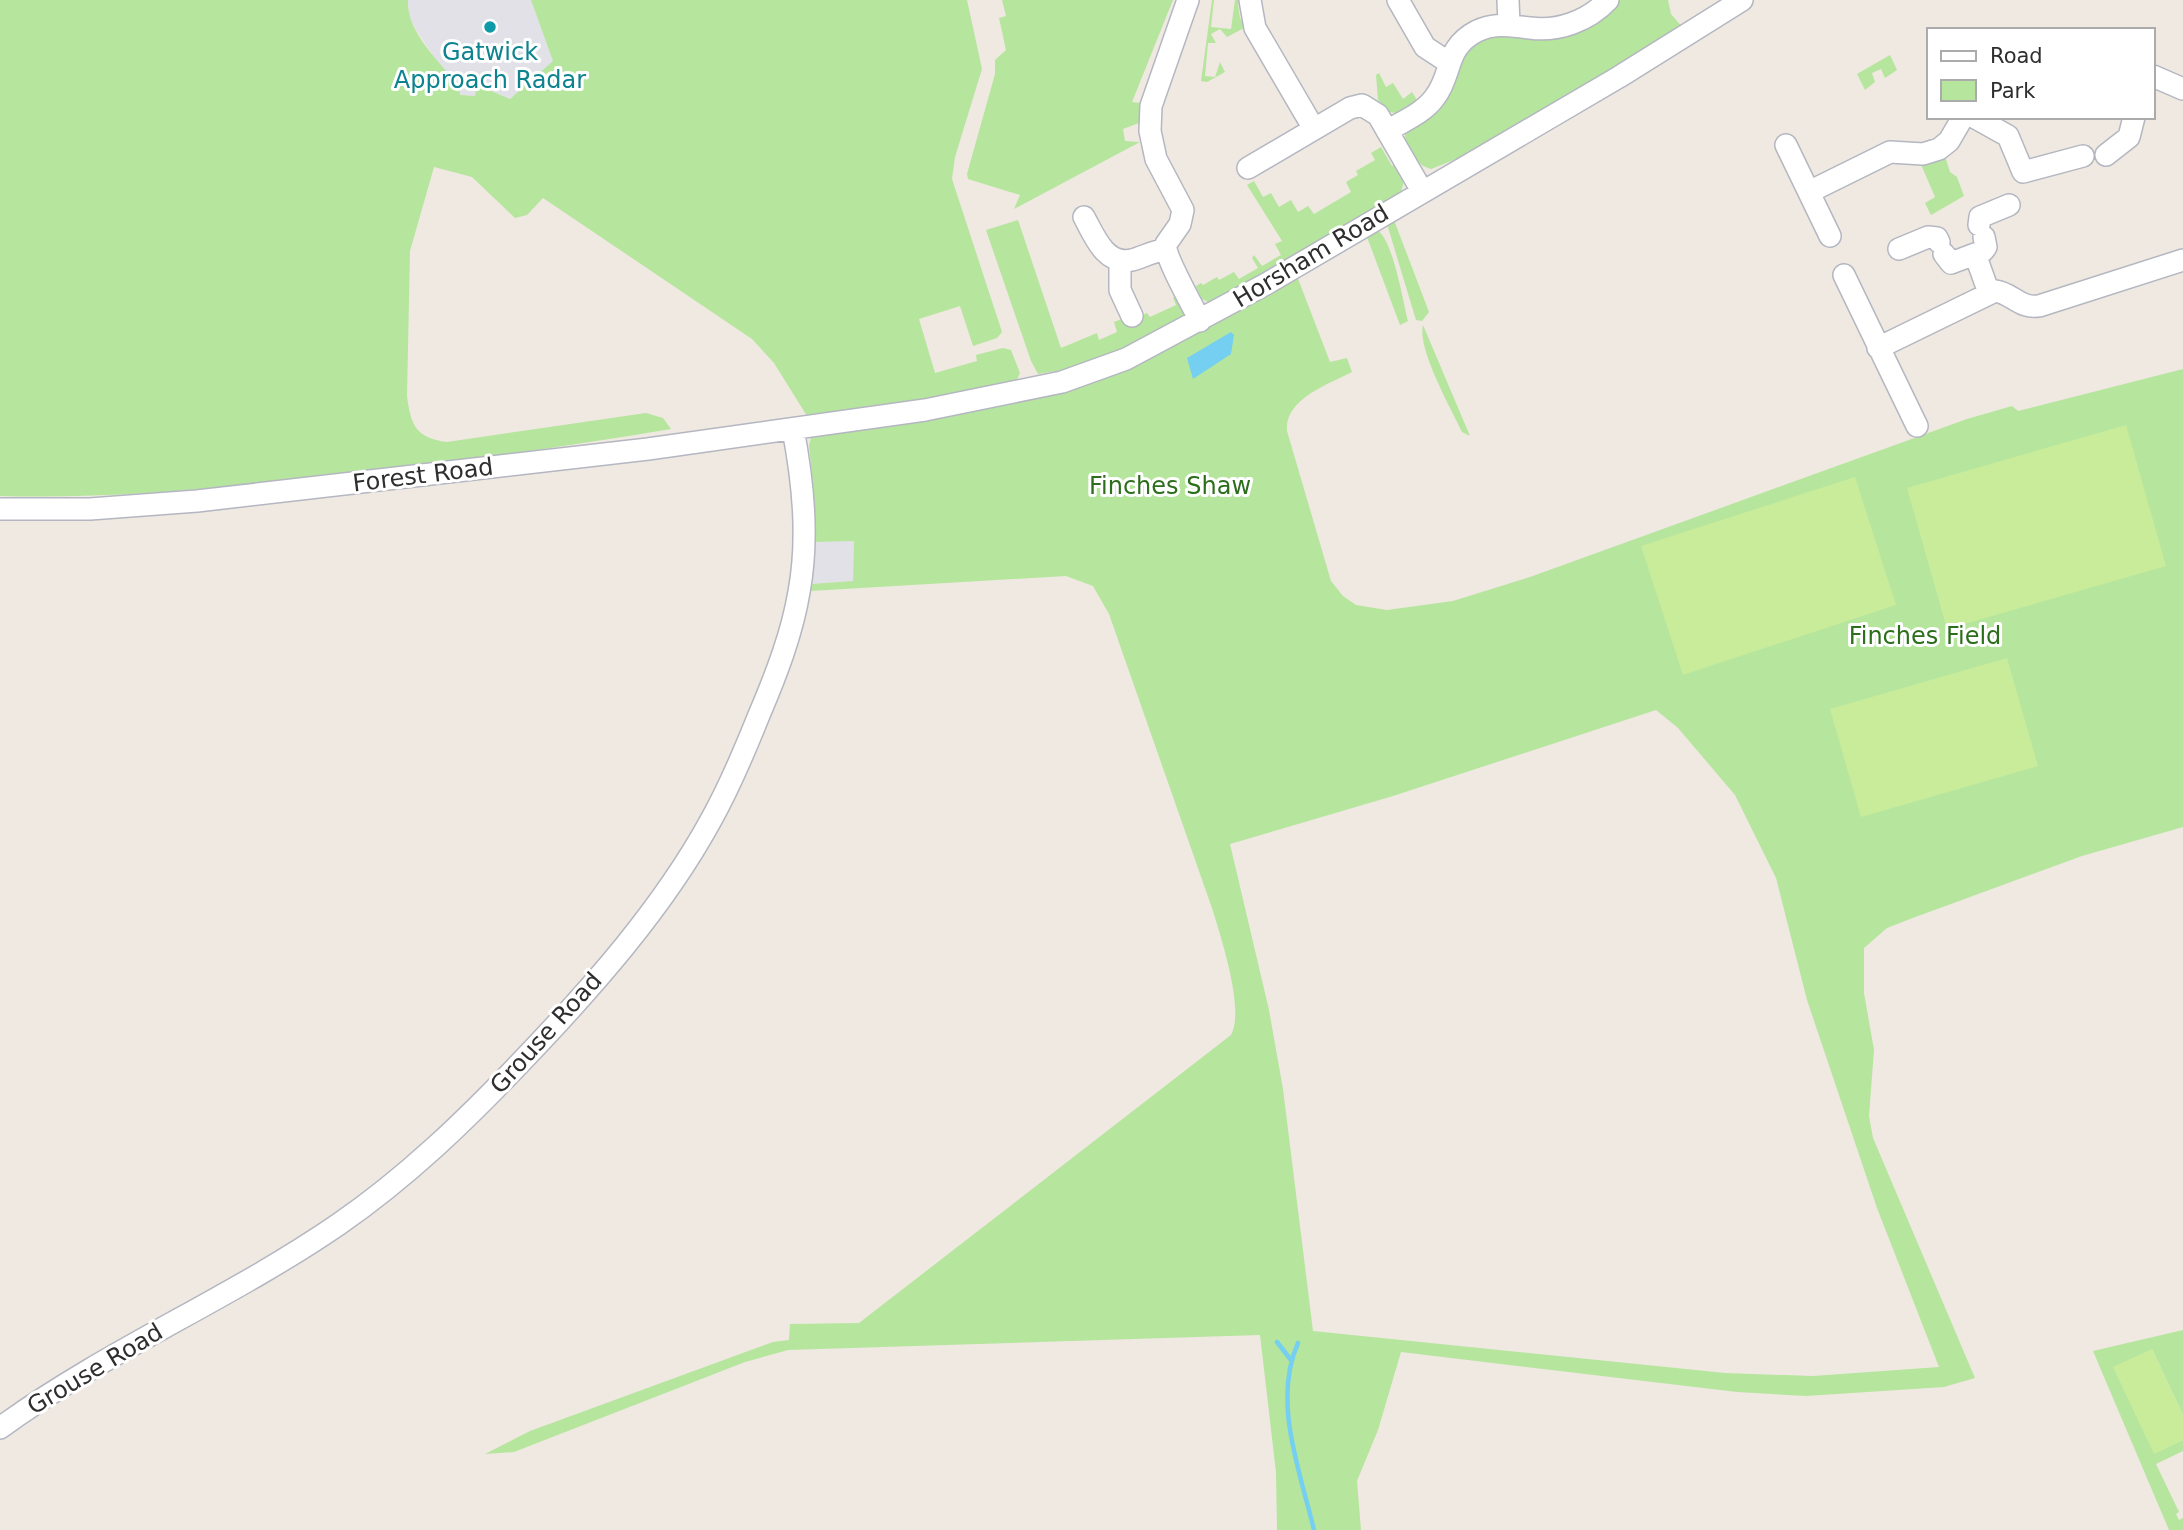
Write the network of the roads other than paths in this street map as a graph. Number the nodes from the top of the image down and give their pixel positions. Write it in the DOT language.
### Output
graph roads {
  1 [pos="1188,0"];
  2 [pos="1250,0"];
  3 [pos="1398,0"];
  4 [pos="1508,0"];
  5 [pos="1608,0"];
  6 [pos="1742,0"];
  7 [pos="1509,24"];
  8 [pos="1448,62"];
  9 [pos="2155,76"];
  10 [pos="2183,89"];
  11 [pos="1962,119"];
  12 [pos="1978,119"];
  13 [pos="2134,119"];
  14 [pos="1314,129"];
  15 [pos="1387,131"];
  16 [pos="1786,145"];
  17 [pos="2106,155"];
  18 [pos="2083,156"];
  19 [pos="1248,167"];
  20 [pos="1422,191"];
  21 [pos="1809,192"];
  22 [pos="2009,205"];
  23 [pos="1084,217"];
  24 [pos="1830,236"];
  25 [pos="1978,245"];
  26 [pos="1899,249"];
  27 [pos="1165,250"];
  28 [pos="1120,260"];
  29 [pos="2183,260"];
  30 [pos="1844,275"];
  31 [pos="1989,293"];
  32 [pos="1132,316"];
  33 [pos="1200,321"];
  34 [pos="1878,348"];
  35 [pos="845,421"];
  36 [pos="1917,426"];
  37 [pos="793,429"];
  38 [pos="0,509"];
  39 [pos="0,1428"];
  1 -- 27 [label="street"];
  2 -- 14 [label="street"];
  3 -- 8 [label="street"];
  4 -- 7 [label="street"];
  5 -- 7 [label="street"];
  6 -- 20 [label="street, Horsham Road"];
  7 -- 8 [label="street"];
  8 -- 15 [label="street"];
  9 -- 10 [label="street"];
  11 -- 21 [label="street"];
  12 -- 18 [label="street"];
  13 -- 17 [label="street"];
  14 -- 15 [label="street"];
  14 -- 19 [label="street"];
  15 -- 20 [label="street"];
  16 -- 21 [label="street"];
  20 -- 33 [label="street, Horsham Road"];
  21 -- 24 [label="street"];
  22 -- 25 [label="street"];
  23 -- 28 [label="street"];
  25 -- 26 [label="street"];
  25 -- 31 [label="street"];
  27 -- 28 [label="street"];
  27 -- 33 [label="street"];
  28 -- 32 [label="street"];
  29 -- 31 [label="street"];
  30 -- 34 [label="street"];
  31 -- 34 [label="street"];
  33 -- 35 [label="street, Horsham Road"];
  34 -- 36 [label="street"];
  35 -- 37 [label="street, Forest Road"];
  37 -- 38 [label="street, Forest Road"];
  37 -- 39 [label="street, Grouse Road"];
}
